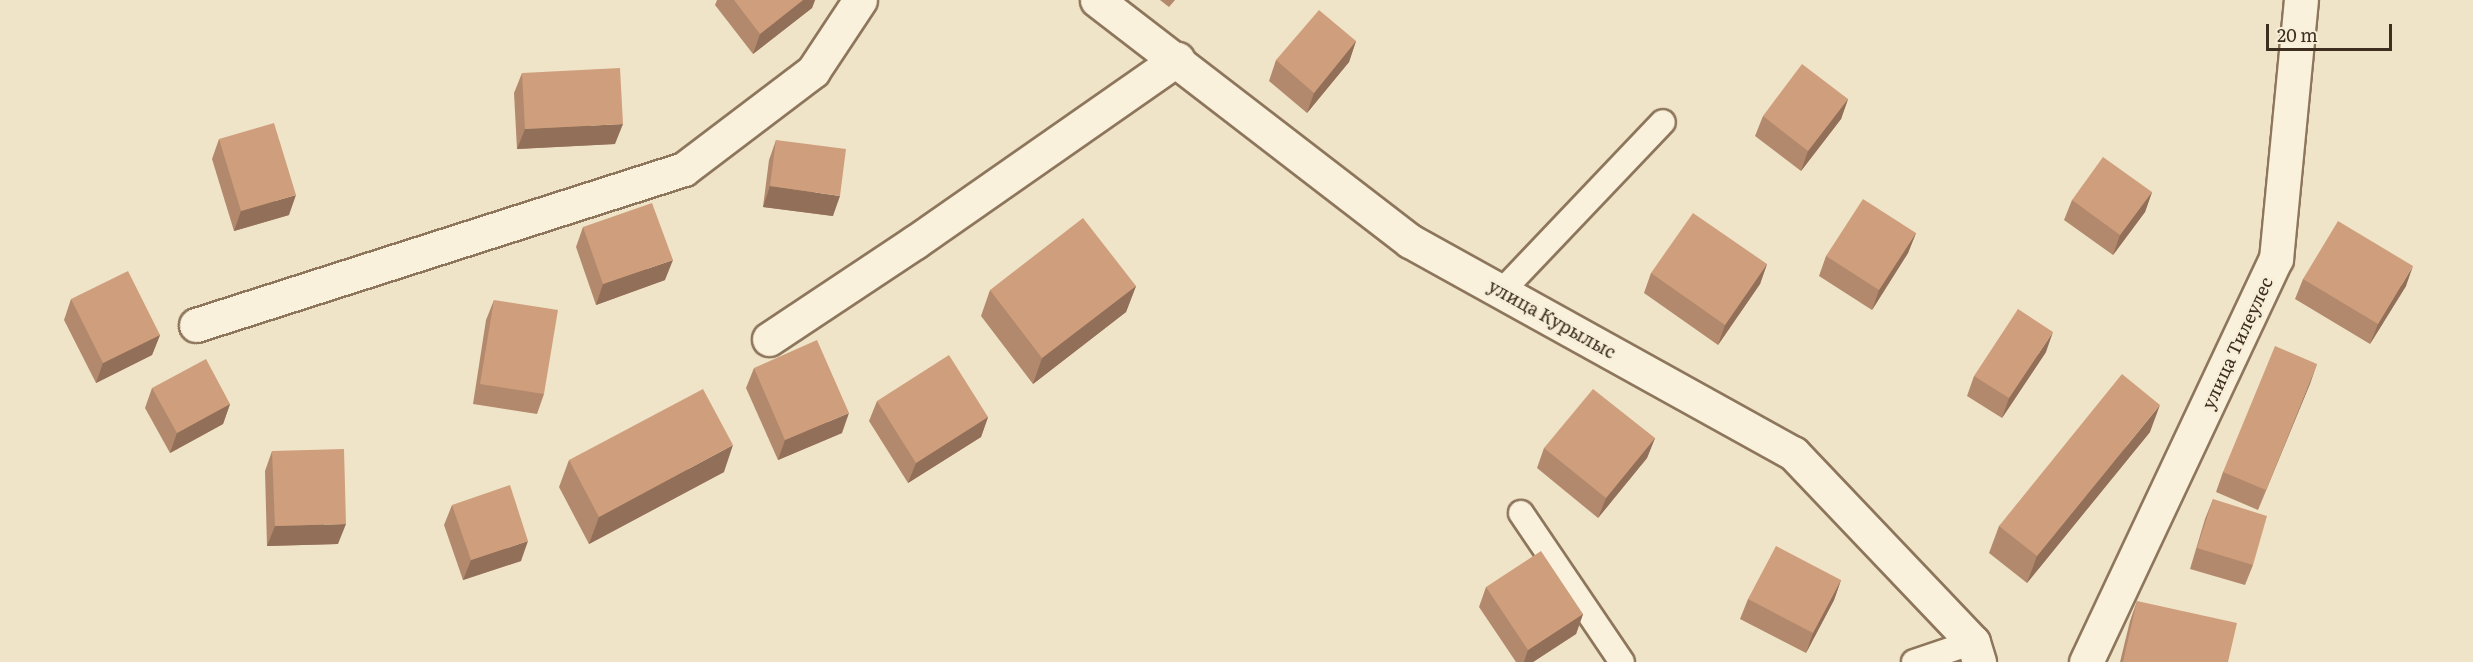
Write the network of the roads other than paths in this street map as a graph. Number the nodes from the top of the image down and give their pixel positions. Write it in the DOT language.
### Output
graph roads {
  1 [pos="860,0"];
  2 [pos="1097,0"];
  3 [pos="2301,0"];
  4 [pos="1177,59"];
  5 [pos="1663,122"];
  6 [pos="1502,291"];
  7 [pos="196,326"];
  8 [pos="769,339"];
  9 [pos="1521,513"];
  10 [pos="1976,652"];
  11 [pos="1622,662"];
  12 [pos="1914,662"];
  13 [pos="2086,662"];
  1 -- 7 [label="street"];
  2 -- 4 [label="street, улица Курылыс"];
  3 -- 13 [label="street, улица Тилеулес"];
  4 -- 6 [label="street, улица Курылыс"];
  4 -- 8 [label="street"];
  5 -- 6 [label="lane"];
  6 -- 10 [label="street, улица Курылыс"];
  9 -- 11 [label="lane"];
  10 -- 12 [label="lane"];
}
